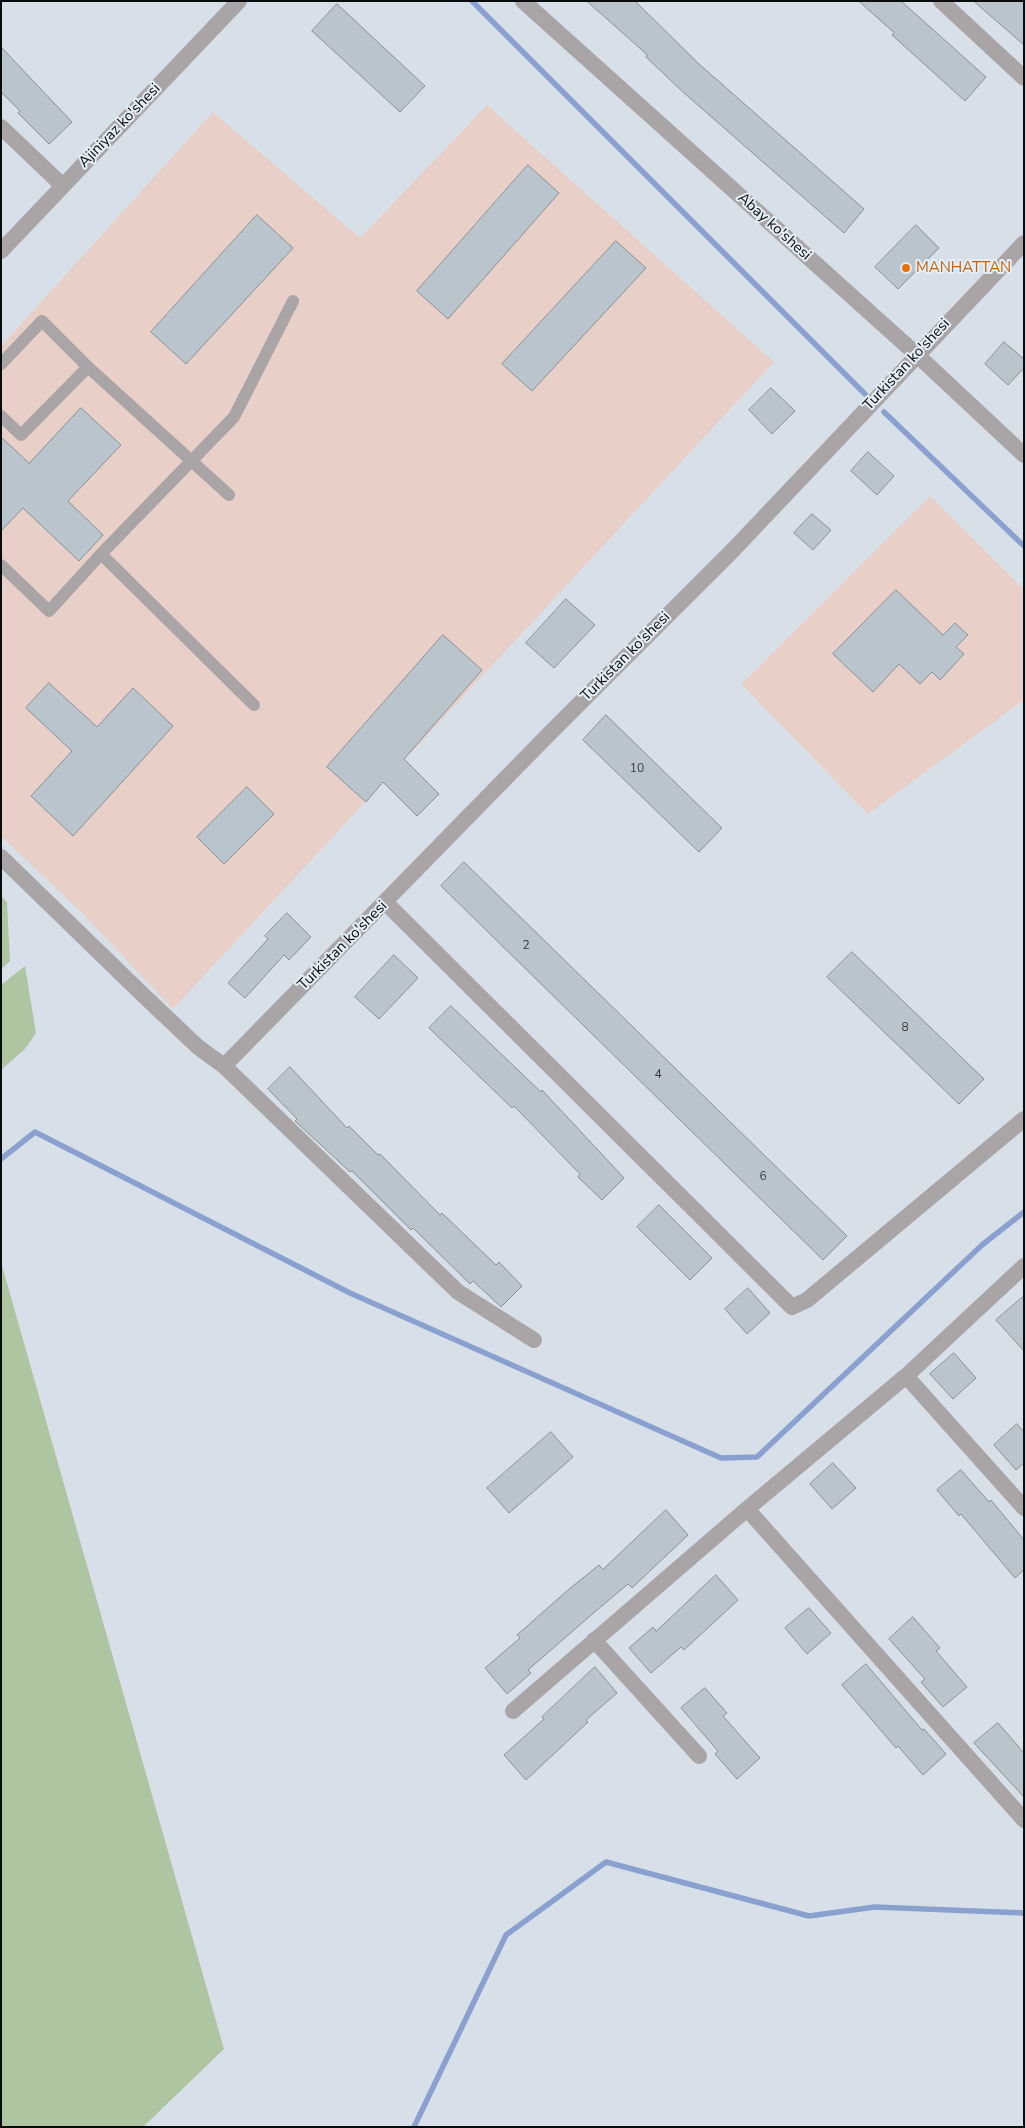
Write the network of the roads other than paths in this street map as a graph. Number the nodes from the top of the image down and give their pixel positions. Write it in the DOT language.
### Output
graph roads {
  1 [pos="239,1"];
  2 [pos="523,1"];
  3 [pos="941,1"];
  4 [pos="1024,78"];
  5 [pos="1,128"];
  6 [pos="63,186"];
  7 [pos="1024,243"];
  8 [pos="1,251"];
  9 [pos="294,301"];
  10 [pos="916,354"];
  11 [pos="1,364"];
  12 [pos="88,367"];
  13 [pos="1,416"];
  14 [pos="1024,455"];
  15 [pos="193,462"];
  16 [pos="229,495"];
  17 [pos="101,554"];
  18 [pos="1,565"];
  19 [pos="254,705"];
  20 [pos="1,857"];
  21 [pos="386,903"];
  22 [pos="224,1066"];
  23 [pos="1024,1119"];
  24 [pos="1024,1266"];
  25 [pos="534,1340"];
  26 [pos="906,1376"];
  27 [pos="1024,1508"];
  28 [pos="746,1509"];
  29 [pos="594,1640"];
  30 [pos="513,1711"];
  31 [pos="699,1756"];
  32 [pos="1024,1820"];
  1 -- 6 [label="street, Ajiniyaz ko'shesi"];
  2 -- 10 [label="street, Abay ko'shesi"];
  3 -- 4 [label="street"];
  5 -- 6 [label="street"];
  6 -- 8 [label="street, Ajiniyaz ko'shesi"];
  7 -- 10 [label="street, Turkistan ko'shesi"];
  9 -- 15 [label="street"];
  10 -- 14 [label="street, Abay ko'shesi"];
  10 -- 21 [label="street, Turkistan ko'shesi"];
  11 -- 12 [label="street"];
  12 -- 13 [label="street"];
  12 -- 15 [label="street"];
  15 -- 16 [label="street"];
  15 -- 17 [label="street"];
  17 -- 18 [label="street"];
  17 -- 19 [label="street"];
  20 -- 22 [label="street"];
  21 -- 22 [label="street, Turkistan ko'shesi"];
  21 -- 23 [label="street"];
  22 -- 25 [label="street"];
  24 -- 26 [label="street"];
  26 -- 27 [label="street"];
  26 -- 28 [label="street"];
  28 -- 29 [label="street"];
  28 -- 32 [label="street"];
  29 -- 30 [label="street"];
  29 -- 31 [label="street"];
}
